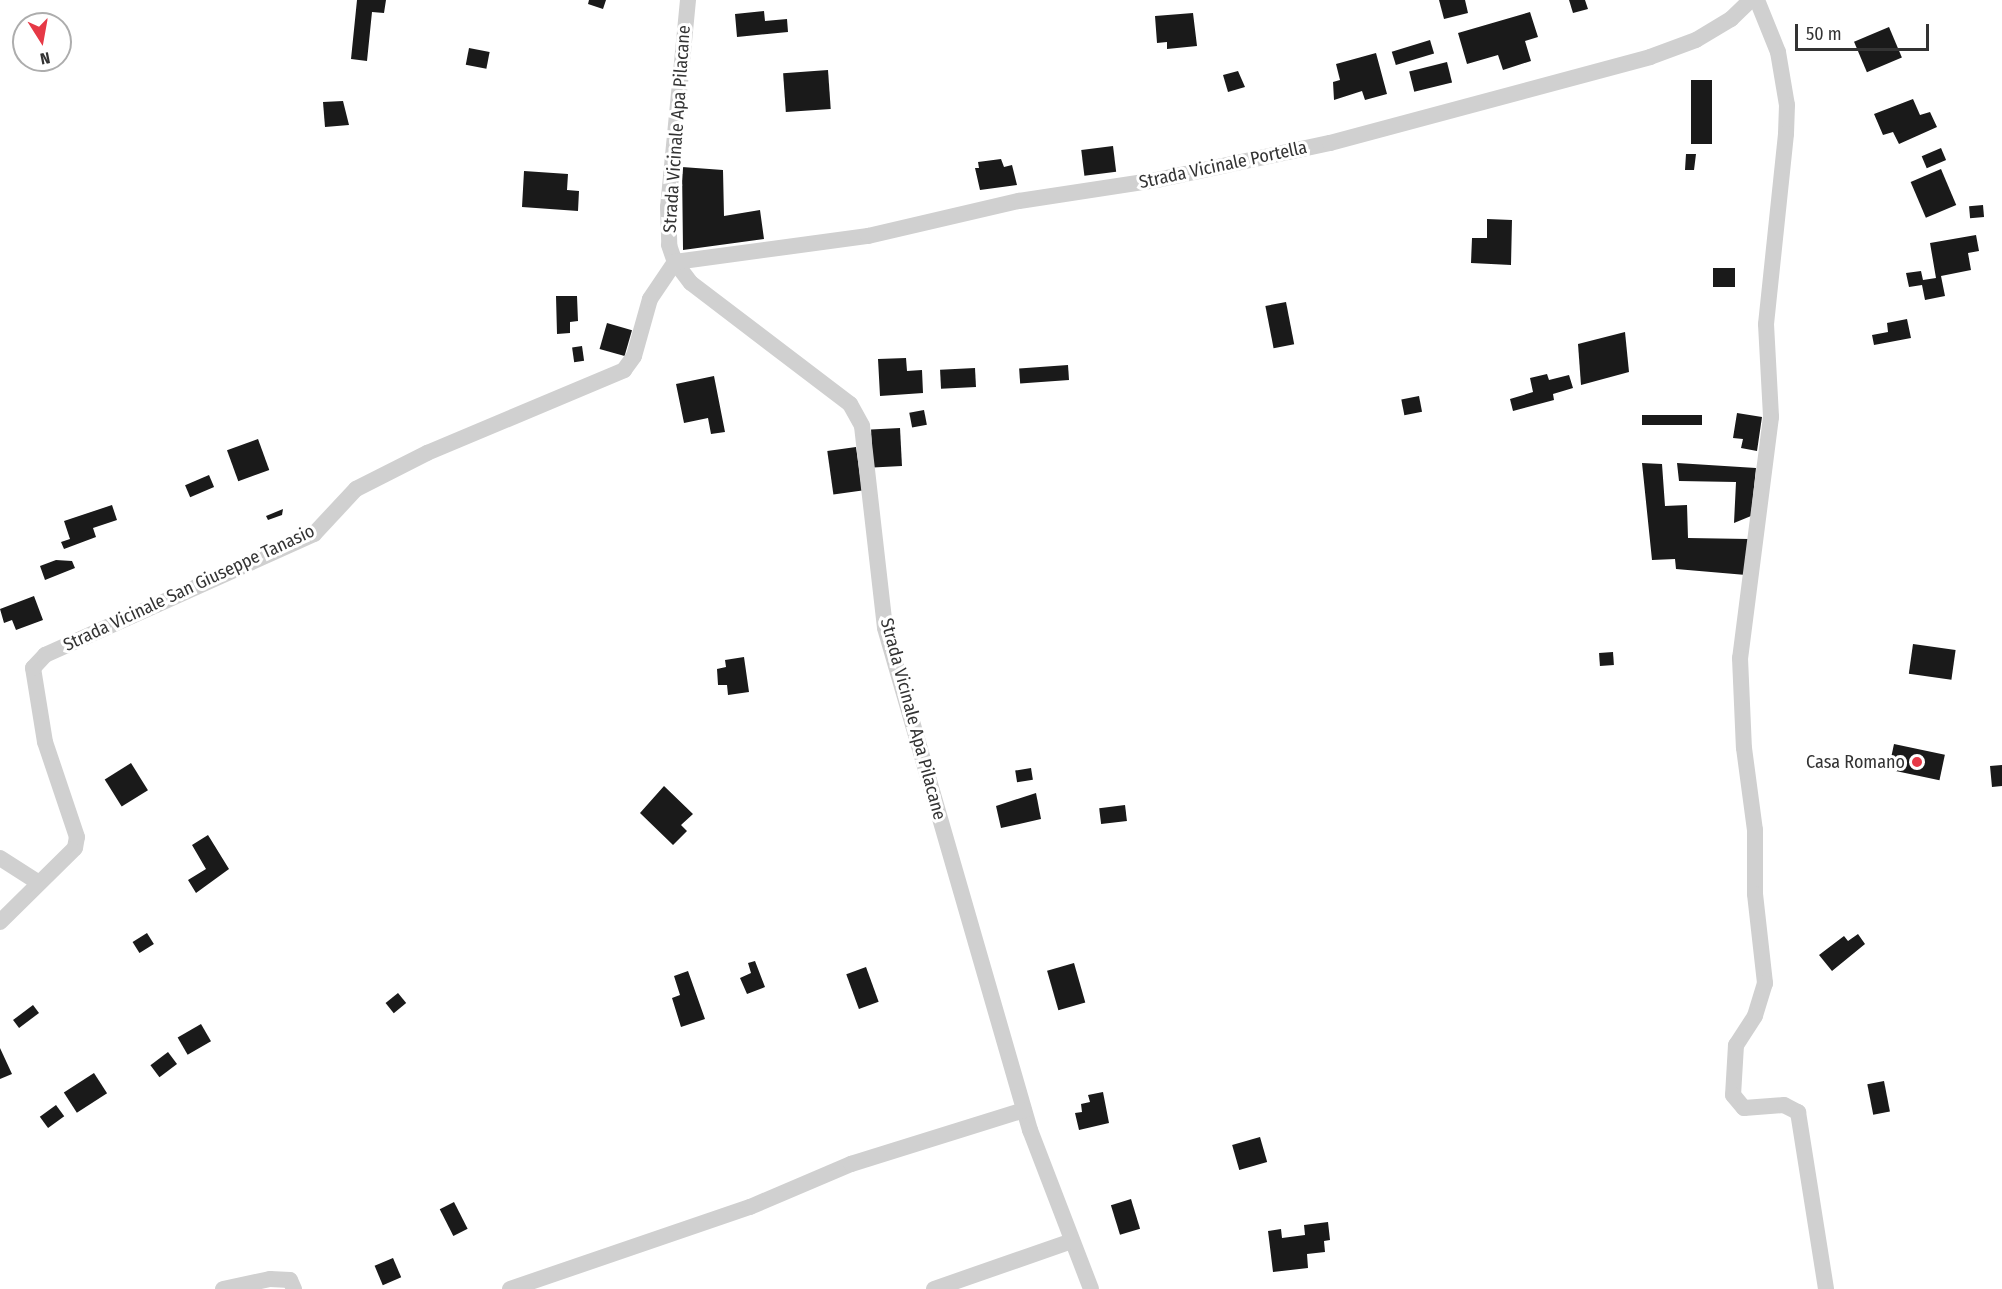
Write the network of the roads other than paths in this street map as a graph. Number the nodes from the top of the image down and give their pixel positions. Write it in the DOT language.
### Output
graph roads {
  1 [pos="688,0"];
  2 [pos="1751,0"];
  3 [pos="1757,0"];
  4 [pos="675,262"];
  5 [pos="0,858"];
  6 [pos="39,883"];
  7 [pos="0,922"];
  8 [pos="1024,1110"];
  9 [pos="1072,1241"];
  10 [pos="223,1289"];
  11 [pos="294,1289"];
  12 [pos="510,1289"];
  13 [pos="934,1289"];
  14 [pos="1090,1289"];
  15 [pos="1826,1289"];
  1 -- 4 [label="street, Strada Vicinale Apa Pilacane"];
  2 -- 4 [label="street, Strada Vicinale Portella"];
  3 -- 15 [label="street"];
  4 -- 6 [label="street, Strada Vicinale San Giuseppe Tanasio"];
  4 -- 8 [label="street, Strada Vicinale Apa Pilacane"];
  5 -- 6 [label="street"];
  6 -- 7 [label="street, Strada Vicinale San Giuseppe Tanasio"];
  8 -- 9 [label="street, Strada Vicinale Apa Pilacane"];
  8 -- 12 [label="street"];
  9 -- 13 [label="street"];
  9 -- 14 [label="street, Strada Vicinale Apa Pilacane"];
  10 -- 11 [label="street"];
}
